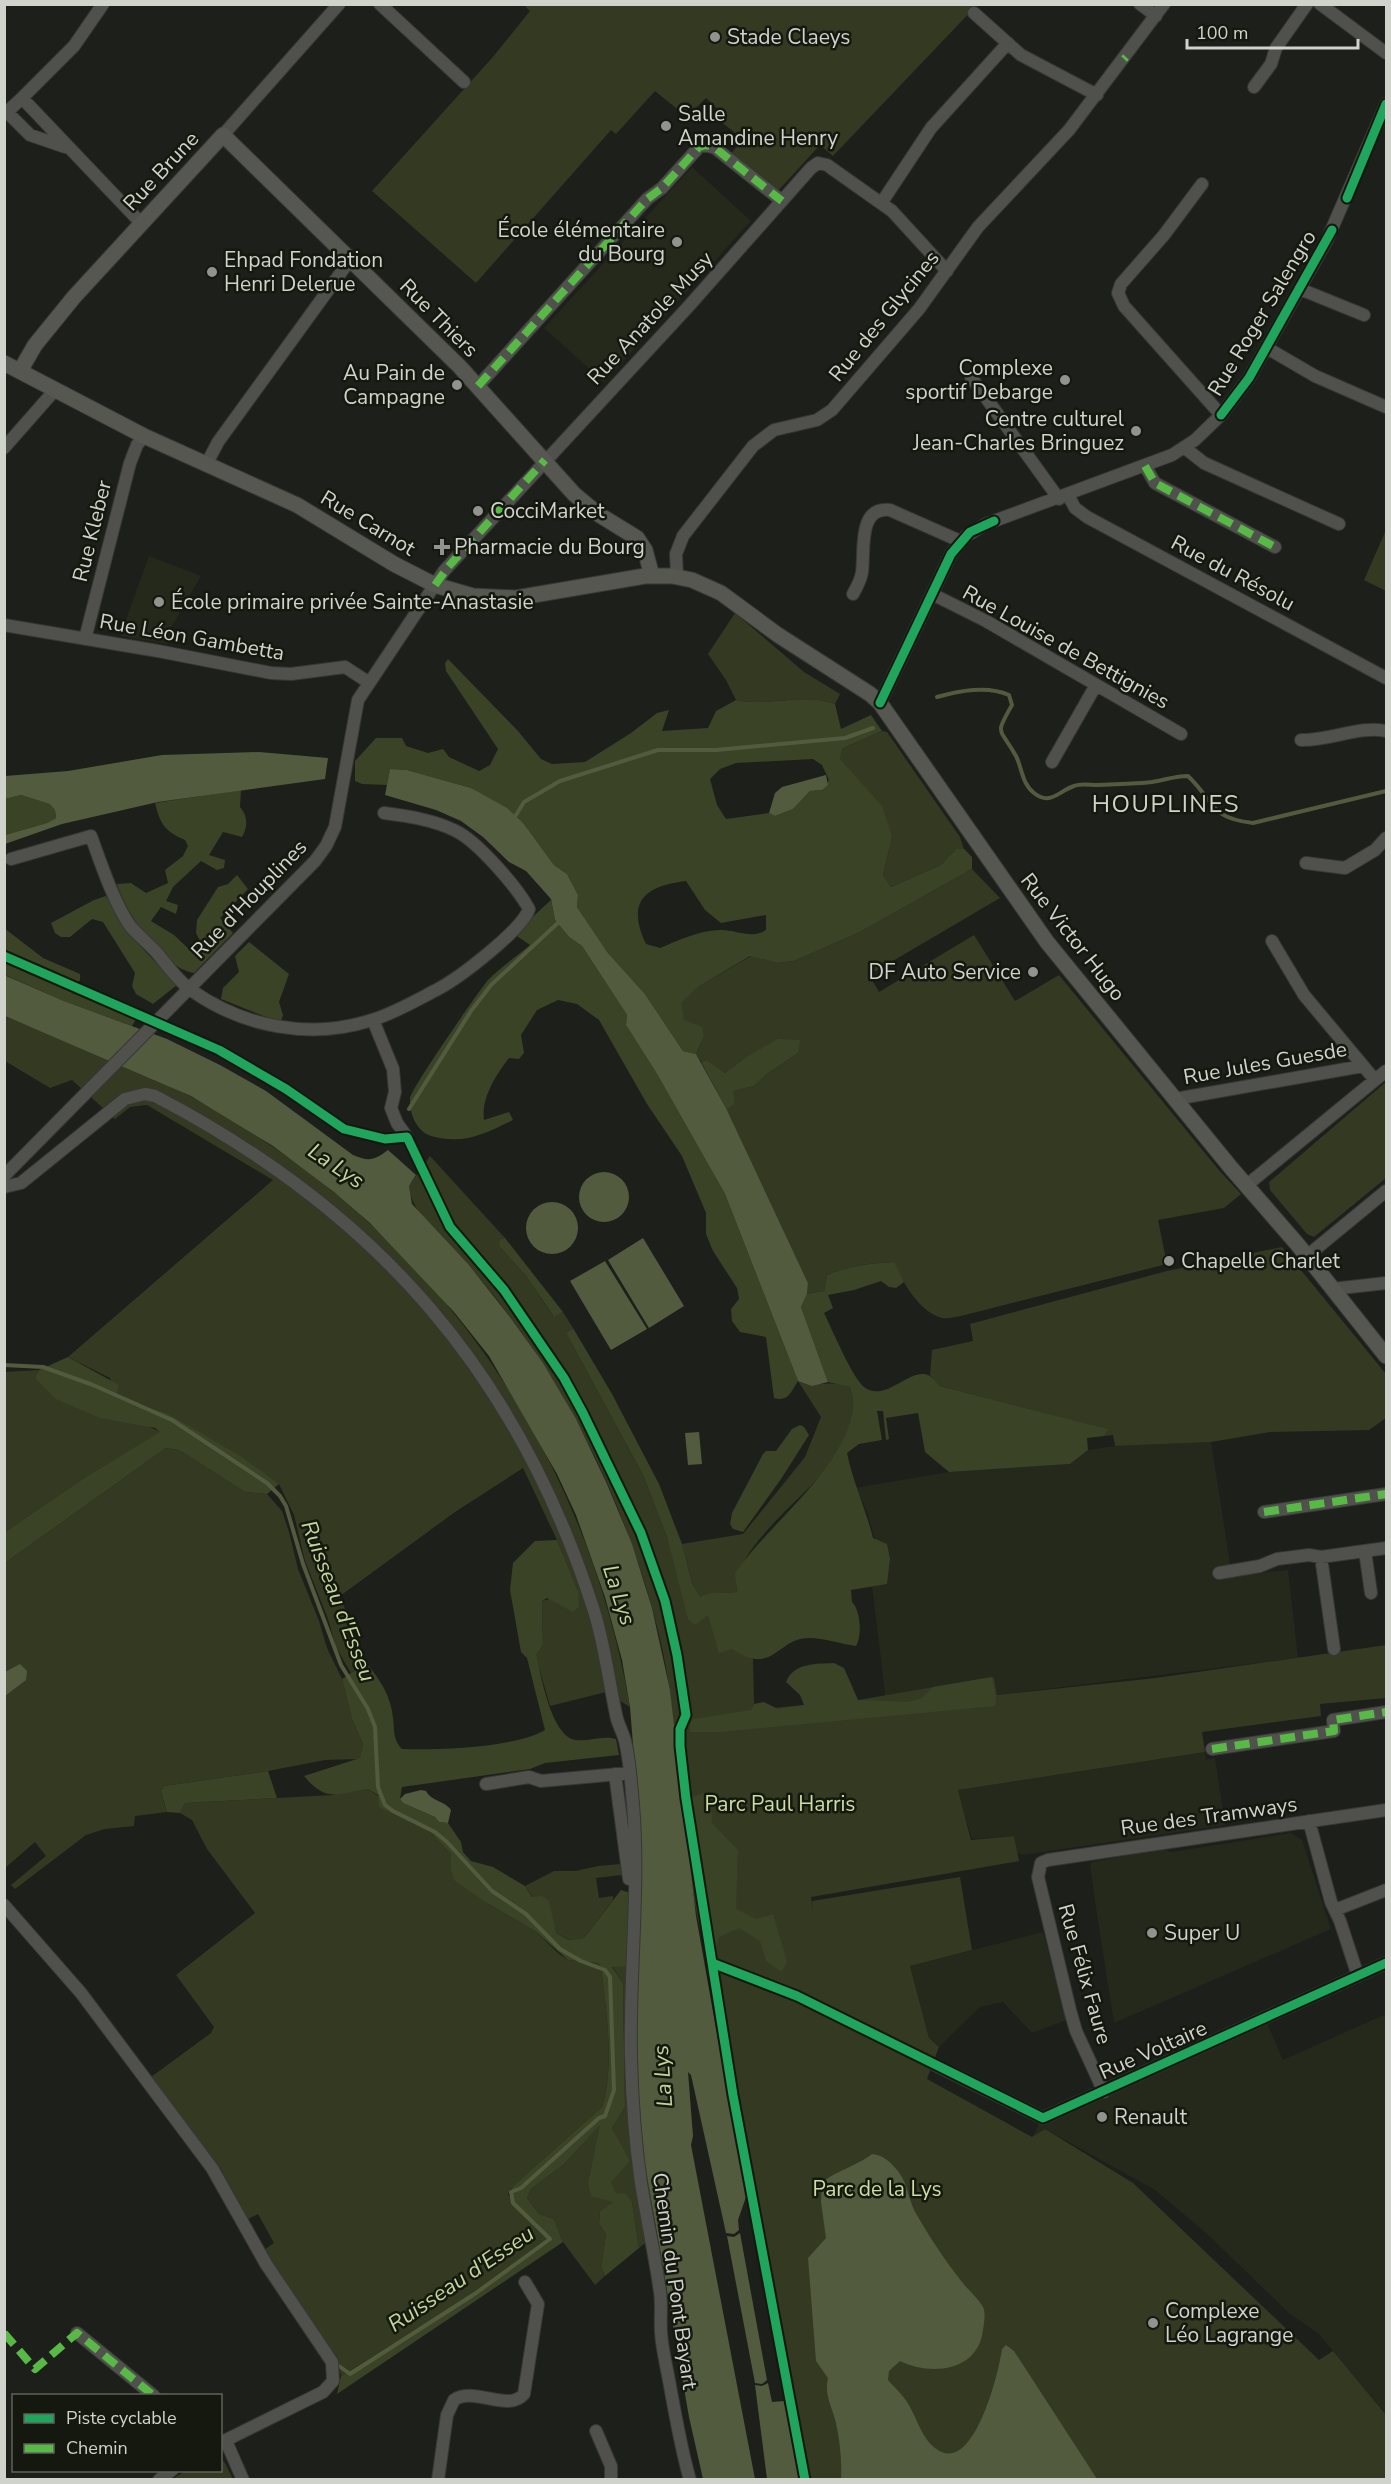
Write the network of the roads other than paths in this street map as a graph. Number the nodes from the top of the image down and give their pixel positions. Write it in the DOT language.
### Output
graph roads {
  1 [pos="103,4"];
  2 [pos="339,4"];
  3 [pos="380,4"];
  4 [pos="1140,4"];
  5 [pos="1164,4"];
  6 [pos="1307,4"];
  7 [pos="1320,4"];
  8 [pos="974,13"];
  9 [pos="1156,16"];
  10 [pos="1008,43"];
  11 [pos="1386,53"];
  12 [pos="464,82"];
  13 [pos="1254,87"];
  14 [pos="1097,95"];
  15 [pos="22,98"];
  16 [pos="1386,109"];
  17 [pos="6,111"];
  18 [pos="223,135"];
  19 [pos="74,152"];
  20 [pos="1203,184"];
  21 [pos="782,201"];
  22 [pos="882,202"];
  23 [pos="141,223"];
  24 [pos="350,260"];
  25 [pos="947,271"];
  26 [pos="1300,289"];
  27 [pos="1365,315"];
  28 [pos="1267,348"];
  29 [pos="4,363"];
  30 [pos="20,371"];
  31 [pos="971,377"];
  32 [pos="478,386"];
  33 [pos="55,390"];
  34 [pos="1386,407"];
  35 [pos="1221,415"];
  36 [pos="144,436"];
  37 [pos="4,448"];
  38 [pos="1185,448"];
  39 [pos="545,459"];
  40 [pos="206,465"];
  41 [pos="1145,466"];
  42 [pos="1064,497"];
  43 [pos="1339,524"];
  44 [pos="960,541"];
  45 [pos="1275,547"];
  46 [pos="652,576"];
  47 [pos="677,577"];
  48 [pos="698,581"];
  49 [pos="435,585"];
  50 [pos="853,594"];
  51 [pos="932,594"];
  52 [pos="4,626"];
  53 [pos="85,639"];
  54 [pos="1386,678"];
  55 [pos="368,682"];
  56 [pos="1096,685"];
  57 [pos="880,703"];
  58 [pos="1386,731"];
  59 [pos="1181,734"];
  60 [pos="1301,740"];
  61 [pos="1052,762"];
  62 [pos="384,813"];
  63 [pos="1386,838"];
  64 [pos="11,859"];
  65 [pos="1306,863"];
  66 [pos="1272,941"];
  67 [pos="189,989"];
  68 [pos="373,1020"];
  69 [pos="1363,1066"];
  70 [pos="1386,1071"];
  71 [pos="1375,1080"];
  72 [pos="1175,1099"];
  73 [pos="407,1137"];
  74 [pos="4,1176"];
  75 [pos="1247,1185"];
  76 [pos="4,1187"];
  77 [pos="1386,1191"];
  78 [pos="1307,1257"];
  79 [pos="1386,1283"];
  80 [pos="1332,1289"];
  81 [pos="1386,1356"];
  82 [pos="1386,1494"];
  83 [pos="1264,1512"];
  84 [pos="1386,1548"];
  85 [pos="1365,1551"];
  86 [pos="1321,1557"];
  87 [pos="1219,1573"];
  88 [pos="1371,1593"];
  89 [pos="1334,1649"];
  90 [pos="1386,1712"];
  91 [pos="1212,1749"];
  92 [pos="630,1773"];
  93 [pos="615,1774"];
  94 [pos="486,1784"];
  95 [pos="1386,1810"];
  96 [pos="1309,1821"];
  97 [pos="1040,1864"];
  98 [pos="1386,1890"];
  99 [pos="635,1891"];
  100 [pos="4,1905"];
  101 [pos="1335,1910"];
  102 [pos="1386,1963"];
  103 [pos="1358,1976"];
  104 [pos="935,2065"];
  105 [pos="1104,2092"];
  106 [pos="525,2282"];
  107 [pos="77,2333"];
  108 [pos="152,2394"];
  109 [pos="596,2431"];
  110 [pos="223,2442"];
  111 [pos="243,2480"];
  112 [pos="438,2480"];
  113 [pos="611,2480"];
  114 [pos="690,2480"];
  1 -- 15 [label="street"];
  2 -- 18 [label="street, Rue Brune"];
  3 -- 12 [label="street"];
  4 -- 9 [label="street"];
  5 -- 9 [label="street, Rue des Glycines"];
  6 -- 13 [label="street"];
  7 -- 11 [label="street"];
  8 -- 10 [label="street"];
  9 -- 14 [label="street, Rue des Glycines"];
  10 -- 14 [label="street"];
  10 -- 22 [label="street"];
  14 -- 25 [label="street, Rue des Glycines"];
  15 -- 17 [label="street"];
  15 -- 19 [label="street"];
  16 -- 26 [label="street, Rue Roger Salengro"];
  17 -- 19 [label="street"];
  18 -- 23 [label="main road, Rue Brune"];
  18 -- 24 [label="main road, Rue Thiers"];
  19 -- 23 [label="street"];
  20 -- 35 [label="street"];
  21 -- 22 [label="street, Rue Anatole Musy"];
  21 -- 32 [label="street"];
  21 -- 39 [label="street, Rue Anatole Musy"];
  22 -- 25 [label="street"];
  23 -- 30 [label="main road, Rue Brune"];
  24 -- 32 [label="main road, Rue Thiers"];
  24 -- 40 [label="street"];
  25 -- 47 [label="street, Rue des Glycines"];
  26 -- 27 [label="street"];
  26 -- 28 [label="street, Rue Roger Salengro"];
  28 -- 34 [label="street"];
  28 -- 35 [label="street, Rue Roger Salengro"];
  29 -- 30 [label="main road, Rue Carnot"];
  30 -- 33 [label="main road, Rue Carnot"];
  31 -- 42 [label="street, Rue du Résolu"];
  32 -- 39 [label="main road, Rue Thiers"];
  33 -- 36 [label="main road, Rue Carnot"];
  33 -- 37 [label="street"];
  35 -- 38 [label="street, Rue Roger Salengro"];
  36 -- 40 [label="main road, Rue Carnot"];
  36 -- 53 [label="street, Rue Kleber"];
  38 -- 41 [label="street, Rue Roger Salengro"];
  38 -- 43 [label="street"];
  39 -- 46 [label="main road, Rue Thiers"];
  39 -- 49 [label="street, Rue Anatole Musy"];
  40 -- 49 [label="main road, Rue Carnot"];
  41 -- 42 [label="street, Rue Roger Salengro"];
  41 -- 45 [label="street"];
  42 -- 44 [label="street, Rue Roger Salengro"];
  42 -- 54 [label="street, Rue du Résolu"];
  44 -- 50 [label="street"];
  44 -- 51 [label="street, Rue Roger Salengro"];
  46 -- 47 [label="main road, Rue Carnot"];
  46 -- 49 [label="main road, Rue Carnot"];
  47 -- 48 [label="main road, Rue Carnot"];
  48 -- 57 [label="main road, Rue Victor Hugo"];
  49 -- 55 [label="street, Rue d'Houplines"];
  51 -- 56 [label="street, Rue Louise de Bettignies"];
  51 -- 57 [label="street, Rue Roger Salengro"];
  52 -- 53 [label="street, Rue Léon Gambetta"];
  53 -- 55 [label="street, Rue Léon Gambetta"];
  55 -- 67 [label="street, Rue d'Houplines"];
  56 -- 59 [label="street, Rue Louise de Bettignies"];
  56 -- 61 [label="street"];
  57 -- 72 [label="main road, Rue Victor Hugo"];
  58 -- 60 [label="street"];
  62 -- 68 [label="street"];
  63 -- 65 [label="street"];
  64 -- 67 [label="street"];
  66 -- 69 [label="street"];
  67 -- 68 [label="street"];
  67 -- 74 [label="street, Rue d'Houplines"];
  68 -- 73 [label="street"];
  69 -- 71 [label="street"];
  69 -- 72 [label="street, Rue Jules Guesde"];
  70 -- 71 [label="street"];
  71 -- 75 [label="street"];
  72 -- 75 [label="main road, Rue Victor Hugo"];
  75 -- 78 [label="main road, Rue Victor Hugo"];
  76 -- 92 [label="street, Chemin du Pont Bayart"];
  77 -- 78 [label="street"];
  78 -- 80 [label="main road, Rue Victor Hugo"];
  79 -- 80 [label="street"];
  80 -- 81 [label="main road, Rue Victor Hugo"];
  82 -- 83 [label="street"];
  84 -- 85 [label="street"];
  85 -- 86 [label="street"];
  85 -- 88 [label="street"];
  86 -- 87 [label="street"];
  86 -- 89 [label="street"];
  90 -- 91 [label="street"];
  92 -- 93 [label="street"];
  92 -- 99 [label="street, Chemin du Pont Bayart"];
  93 -- 94 [label="street"];
  93 -- 99 [label="street"];
  95 -- 96 [label="street, Rue des Tramways"];
  96 -- 97 [label="street, Rue des Tramways"];
  96 -- 101 [label="street"];
  97 -- 105 [label="street, Rue Félix Faure"];
  98 -- 101 [label="street"];
  99 -- 114 [label="street, Chemin du Pont Bayart"];
  100 -- 110 [label="street"];
  101 -- 103 [label="street"];
  102 -- 103 [label="street, Rue Voltaire"];
  103 -- 105 [label="street, Rue Voltaire"];
  104 -- 105 [label="street, Rue Voltaire"];
  106 -- 112 [label="street"];
  107 -- 108 [label="street"];
  109 -- 113 [label="street"];
  110 -- 111 [label="street"];
}
